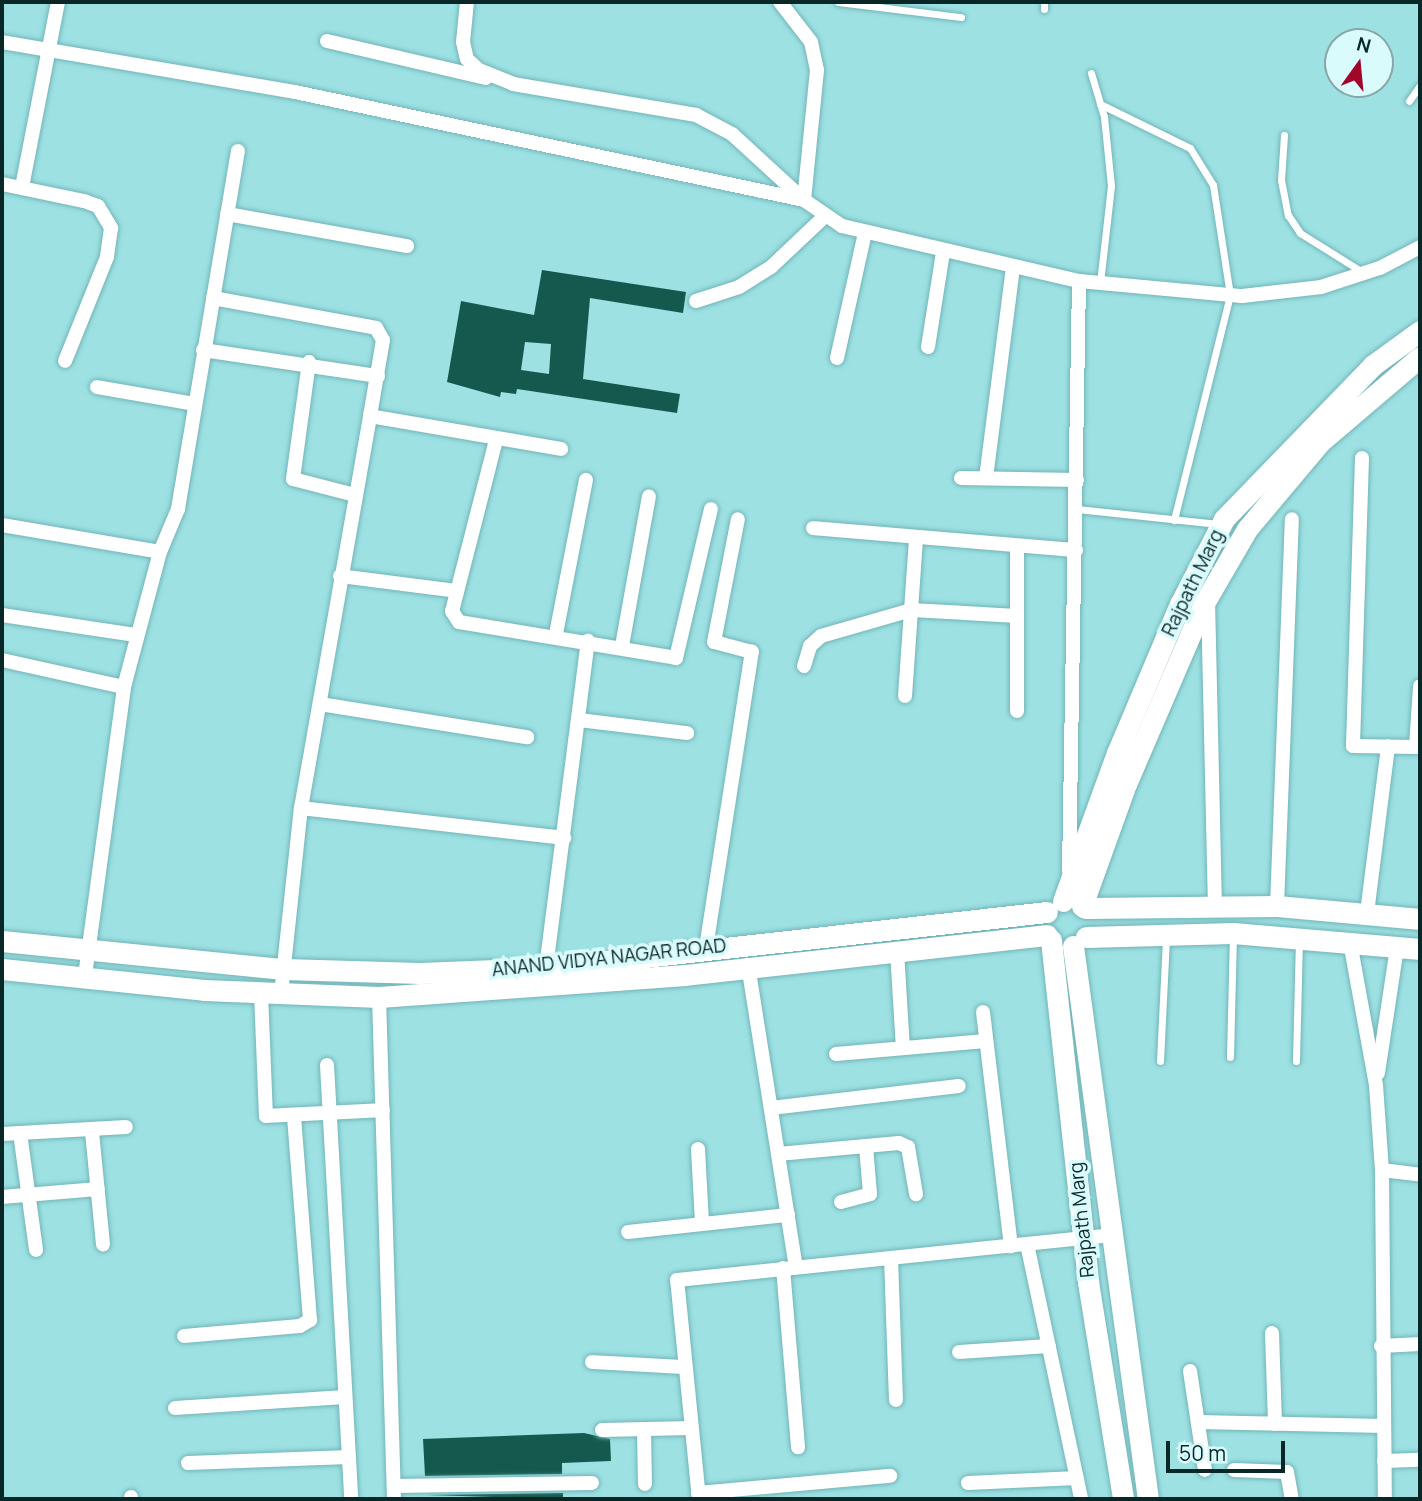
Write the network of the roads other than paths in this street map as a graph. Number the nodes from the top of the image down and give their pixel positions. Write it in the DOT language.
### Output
graph roads {
  1 [pos="58,2"];
  2 [pos="467,2"];
  3 [pos="780,2"];
  4 [pos="838,2"];
  5 [pos="961,17"];
  6 [pos="327,41"];
  7 [pos="2,42"];
  8 [pos="50,50"];
  9 [pos="1091,73"];
  10 [pos="513,84"];
  11 [pos="1420,85"];
  12 [pos="1409,101"];
  13 [pos="1100,104"];
  14 [pos="1284,135"];
  15 [pos="238,151"];
  16 [pos="2,184"];
  17 [pos="22,187"];
  18 [pos="804,200"];
  19 [pos="227,214"];
  20 [pos="824,216"];
  21 [pos="865,233"];
  22 [pos="407,246"];
  23 [pos="1420,247"];
  24 [pos="943,252"];
  25 [pos="1013,267"];
  26 [pos="1365,273"];
  27 [pos="1079,281"];
  28 [pos="1100,283"];
  29 [pos="1230,295"];
  30 [pos="213,298"];
  31 [pos="696,300"];
  32 [pos="1420,331"];
  33 [pos="928,347"];
  34 [pos="204,350"];
  35 [pos="1420,357"];
  36 [pos="837,358"];
  37 [pos="65,361"];
  38 [pos="309,362"];
  39 [pos="378,376"];
  40 [pos="97,387"];
  41 [pos="195,404"];
  42 [pos="370,416"];
  43 [pos="496,440"];
  44 [pos="561,449"];
  45 [pos="1362,458"];
  46 [pos="961,478"];
  47 [pos="986,478"];
  48 [pos="586,480"];
  49 [pos="1077,480"];
  50 [pos="355,495"];
  51 [pos="649,496"];
  52 [pos="710,509"];
  53 [pos="1076,509"];
  54 [pos="738,519"];
  55 [pos="1292,519"];
  56 [pos="1174,520"];
  57 [pos="1221,524"];
  58 [pos="2,525"];
  59 [pos="813,528"];
  60 [pos="916,538"];
  61 [pos="1017,546"];
  62 [pos="1076,550"];
  63 [pos="160,552"];
  64 [pos="340,576"];
  65 [pos="457,591"];
  66 [pos="1208,595"];
  67 [pos="911,610"];
  68 [pos="2,615"];
  69 [pos="1017,616"];
  70 [pos="556,634"];
  71 [pos="136,635"];
  72 [pos="588,641"];
  73 [pos="622,646"];
  74 [pos="2,660"];
  75 [pos="804,666"];
  76 [pos="1420,686"];
  77 [pos="124,687"];
  78 [pos="905,695"];
  79 [pos="320,704"];
  80 [pos="1017,711"];
  81 [pos="579,720"];
  82 [pos="687,733"];
  83 [pos="527,737"];
  84 [pos="1388,746"];
  85 [pos="301,808"];
  86 [pos="564,838"];
  87 [pos="1069,903"];
  88 [pos="1215,905"];
  89 [pos="1277,906"];
  90 [pos="1367,913"];
  91 [pos="1420,919"];
  92 [pos="1233,933"];
  93 [pos="1166,934"];
  94 [pos="1049,937"];
  95 [pos="1299,937"];
  96 [pos="2,941"];
  97 [pos="1080,942"];
  98 [pos="1349,942"];
  99 [pos="1397,947"];
  100 [pos="706,948"];
  101 [pos="88,949"];
  102 [pos="1420,949"];
  103 [pos="897,951"];
  104 [pos="748,965"];
  105 [pos="546,968"];
  106 [pos="2,969"];
  107 [pos="284,969"];
  108 [pos="85,976"];
  109 [pos="271,993"];
  110 [pos="379,997"];
  111 [pos="983,1012"];
  112 [pos="985,1041"];
  113 [pos="903,1048"];
  114 [pos="836,1054"];
  115 [pos="1230,1057"];
  116 [pos="1160,1061"];
  117 [pos="1296,1061"];
  118 [pos="327,1065"];
  119 [pos="1376,1085"];
  120 [pos="959,1086"];
  121 [pos="771,1108"];
  122 [pos="383,1110"];
  123 [pos="330,1111"];
  124 [pos="295,1117"];
  125 [pos="126,1127"];
  126 [pos="92,1132"];
  127 [pos="20,1133"];
  128 [pos="2,1135"];
  129 [pos="866,1146"];
  130 [pos="698,1149"];
  131 [pos="778,1154"];
  132 [pos="1382,1170"];
  133 [pos="1420,1175"];
  134 [pos="98,1189"];
  135 [pos="916,1194"];
  136 [pos="29,1195"];
  137 [pos="2,1197"];
  138 [pos="841,1202"];
  139 [pos="788,1215"];
  140 [pos="702,1224"];
  141 [pos="628,1232"];
  142 [pos="1112,1235"];
  143 [pos="1085,1239"];
  144 [pos="103,1244"];
  145 [pos="1027,1244"];
  146 [pos="1011,1246"];
  147 [pos="36,1250"];
  148 [pos="891,1258"];
  149 [pos="790,1268"];
  150 [pos="1272,1333"];
  151 [pos="184,1336"];
  152 [pos="1420,1344"];
  153 [pos="1049,1346"];
  154 [pos="1381,1346"];
  155 [pos="959,1352"];
  156 [pos="592,1362"];
  157 [pos="685,1367"];
  158 [pos="1190,1371"];
  159 [pos="345,1396"];
  160 [pos="896,1400"];
  161 [pos="175,1408"];
  162 [pos="1198,1422"];
  163 [pos="1275,1424"];
  164 [pos="1384,1426"];
  165 [pos="691,1428"];
  166 [pos="644,1429"];
  167 [pos="602,1430"];
  168 [pos="798,1447"];
  169 [pos="349,1457"];
  170 [pos="1420,1460"];
  171 [pos="1384,1461"];
  172 [pos="188,1463"];
  173 [pos="1205,1470"];
  174 [pos="1234,1470"];
  175 [pos="890,1476"];
  176 [pos="1077,1478"];
  177 [pos="592,1483"];
  178 [pos="645,1483"];
  179 [pos="968,1483"];
  180 [pos="394,1493"];
  181 [pos="698,1496"];
  182 [pos="351,1499"];
  183 [pos="1081,1499"];
  184 [pos="1124,1499"];
  185 [pos="1148,1499"];
  186 [pos="1292,1499"];
  187 [pos="1385,1499"];
  1 -- 8 [label="street"];
  2 -- 10 [label="street"];
  3 -- 18 [label="street"];
  4 -- 5 [label="lane"];
  6 -- 10 [label="street"];
  7 -- 8 [label="street"];
  8 -- 17 [label="street"];
  8 -- 18 [label="street"];
  9 -- 13 [label="lane"];
  10 -- 18 [label="street"];
  11 -- 12 [label="lane"];
  13 -- 28 [label="lane"];
  13 -- 29 [label="lane"];
  14 -- 26 [label="lane"];
  15 -- 19 [label="street"];
  16 -- 17 [label="street"];
  17 -- 37 [label="street"];
  18 -- 20 [label="street"];
  19 -- 22 [label="street"];
  19 -- 30 [label="street"];
  20 -- 21 [label="street"];
  20 -- 31 [label="street"];
  21 -- 24 [label="street"];
  21 -- 36 [label="street"];
  23 -- 26 [label="street"];
  24 -- 25 [label="street"];
  24 -- 33 [label="street"];
  25 -- 27 [label="street"];
  25 -- 47 [label="street"];
  26 -- 29 [label="street"];
  27 -- 28 [label="street"];
  27 -- 49 [label="street"];
  28 -- 29 [label="street"];
  29 -- 56 [label="lane"];
  30 -- 34 [label="street"];
  30 -- 39 [label="street"];
  32 -- 57 [label="main road, Rajpath Marg"];
  34 -- 38 [label="street"];
  34 -- 41 [label="street"];
  35 -- 66 [label="main road, Rajpath Marg"];
  38 -- 39 [label="street"];
  38 -- 50 [label="street"];
  39 -- 42 [label="street"];
  40 -- 41 [label="street"];
  41 -- 63 [label="street"];
  42 -- 43 [label="street"];
  42 -- 50 [label="street"];
  43 -- 44 [label="street"];
  43 -- 65 [label="street"];
  45 -- 84 [label="street"];
  46 -- 47 [label="street"];
  47 -- 49 [label="street"];
  48 -- 70 [label="street"];
  49 -- 53 [label="street"];
  50 -- 64 [label="street"];
  51 -- 73 [label="street"];
  52 -- 73 [label="street"];
  53 -- 56 [label="lane"];
  53 -- 62 [label="street"];
  54 -- 100 [label="street"];
  55 -- 89 [label="street"];
  56 -- 57 [label="lane"];
  57 -- 87 [label="main road, Rajpath Marg"];
  58 -- 63 [label="street"];
  59 -- 60 [label="street"];
  60 -- 61 [label="street"];
  60 -- 67 [label="street"];
  61 -- 62 [label="street"];
  61 -- 69 [label="street"];
  62 -- 87 [label="street"];
  63 -- 71 [label="street"];
  64 -- 65 [label="street"];
  64 -- 79 [label="street"];
  65 -- 70 [label="street"];
  66 -- 87 [label="main road, Rajpath Marg"];
  66 -- 88 [label="street"];
  67 -- 69 [label="street"];
  67 -- 75 [label="street"];
  67 -- 78 [label="street"];
  68 -- 71 [label="street"];
  69 -- 80 [label="street"];
  70 -- 72 [label="street"];
  71 -- 77 [label="street"];
  72 -- 73 [label="street"];
  72 -- 81 [label="street"];
  74 -- 77 [label="street"];
  76 -- 84 [label="street"];
  77 -- 101 [label="street"];
  79 -- 83 [label="street"];
  79 -- 85 [label="street"];
  81 -- 82 [label="street"];
  81 -- 86 [label="street"];
  84 -- 90 [label="street"];
  85 -- 86 [label="street"];
  85 -- 107 [label="street"];
  86 -- 105 [label="street"];
  87 -- 88 [label="main road, ANAND VIDYA NAGAR ROAD"];
  87 -- 94 [label="main road, Rajpath Marg"];
  87 -- 97 [label="main road, Rajpath Marg"];
  87 -- 100 [label="main road, ANAND VIDYA NAGAR ROAD"];
  88 -- 89 [label="main road, ANAND VIDYA NAGAR ROAD"];
  89 -- 90 [label="main road, ANAND VIDYA NAGAR ROAD"];
  90 -- 91 [label="main road, ANAND VIDYA NAGAR ROAD"];
  92 -- 93 [label="main road"];
  92 -- 95 [label="main road"];
  92 -- 115 [label="lane"];
  93 -- 97 [label="main road"];
  93 -- 116 [label="lane"];
  94 -- 97 [label="main road"];
  94 -- 103 [label="main road, ANAND VIDYA NAGAR ROAD"];
  94 -- 143 [label="main road, Rajpath Marg"];
  95 -- 98 [label="main road"];
  95 -- 117 [label="lane"];
  96 -- 101 [label="main road, ANAND VIDYA NAGAR ROAD"];
  97 -- 142 [label="main road, Rajpath Marg"];
  98 -- 99 [label="main road"];
  98 -- 119 [label="street"];
  99 -- 102 [label="main road"];
  99 -- 119 [label="street"];
  100 -- 105 [label="main road, ANAND VIDYA NAGAR ROAD"];
  101 -- 107 [label="main road, ANAND VIDYA NAGAR ROAD"];
  101 -- 108 [label="street"];
  103 -- 104 [label="main road, ANAND VIDYA NAGAR ROAD"];
  103 -- 113 [label="street"];
  104 -- 110 [label="main road, ANAND VIDYA NAGAR ROAD"];
  104 -- 121 [label="street"];
  105 -- 107 [label="main road, ANAND VIDYA NAGAR ROAD"];
  106 -- 108 [label="main road, ANAND VIDYA NAGAR ROAD"];
  107 -- 109 [label="street"];
  108 -- 109 [label="main road, ANAND VIDYA NAGAR ROAD"];
  109 -- 110 [label="main road, ANAND VIDYA NAGAR ROAD"];
  109 -- 124 [label="street"];
  110 -- 122 [label="street"];
  111 -- 112 [label="street"];
  112 -- 113 [label="street"];
  112 -- 146 [label="street"];
  113 -- 114 [label="street"];
  118 -- 123 [label="street"];
  119 -- 132 [label="street"];
  120 -- 121 [label="street"];
  121 -- 131 [label="street"];
  122 -- 123 [label="street"];
  122 -- 180 [label="street"];
  123 -- 124 [label="street"];
  123 -- 159 [label="street"];
  124 -- 151 [label="street"];
  125 -- 126 [label="street"];
  126 -- 127 [label="street"];
  126 -- 134 [label="street"];
  127 -- 128 [label="street"];
  127 -- 136 [label="street"];
  129 -- 131 [label="street"];
  129 -- 135 [label="street"];
  129 -- 138 [label="street"];
  130 -- 140 [label="street"];
  131 -- 139 [label="street"];
  132 -- 133 [label="street"];
  132 -- 154 [label="street"];
  134 -- 136 [label="street"];
  134 -- 144 [label="street"];
  136 -- 137 [label="street"];
  136 -- 147 [label="street"];
  139 -- 140 [label="street"];
  139 -- 149 [label="street"];
  140 -- 141 [label="street"];
  142 -- 143 [label="street"];
  142 -- 185 [label="main road, Rajpath Marg"];
  143 -- 145 [label="street"];
  143 -- 184 [label="main road, Rajpath Marg"];
  145 -- 146 [label="street"];
  145 -- 153 [label="street"];
  146 -- 148 [label="street"];
  148 -- 149 [label="street"];
  148 -- 160 [label="street"];
  149 -- 157 [label="street"];
  149 -- 168 [label="street"];
  150 -- 163 [label="street"];
  152 -- 154 [label="street"];
  153 -- 155 [label="street"];
  153 -- 176 [label="street"];
  154 -- 164 [label="street"];
  156 -- 157 [label="street"];
  157 -- 165 [label="street"];
  158 -- 162 [label="street"];
  159 -- 161 [label="street"];
  159 -- 169 [label="street"];
  162 -- 163 [label="street"];
  162 -- 173 [label="street"];
  163 -- 164 [label="street"];
  164 -- 171 [label="street"];
  165 -- 166 [label="street"];
  165 -- 181 [label="street"];
  166 -- 167 [label="street"];
  166 -- 178 [label="street"];
  169 -- 172 [label="street"];
  169 -- 182 [label="street"];
  170 -- 171 [label="street"];
  171 -- 187 [label="street"];
  174 -- 186 [label="street"];
  175 -- 181 [label="street"];
  176 -- 179 [label="street"];
  176 -- 183 [label="street"];
  177 -- 180 [label="street"];
}
